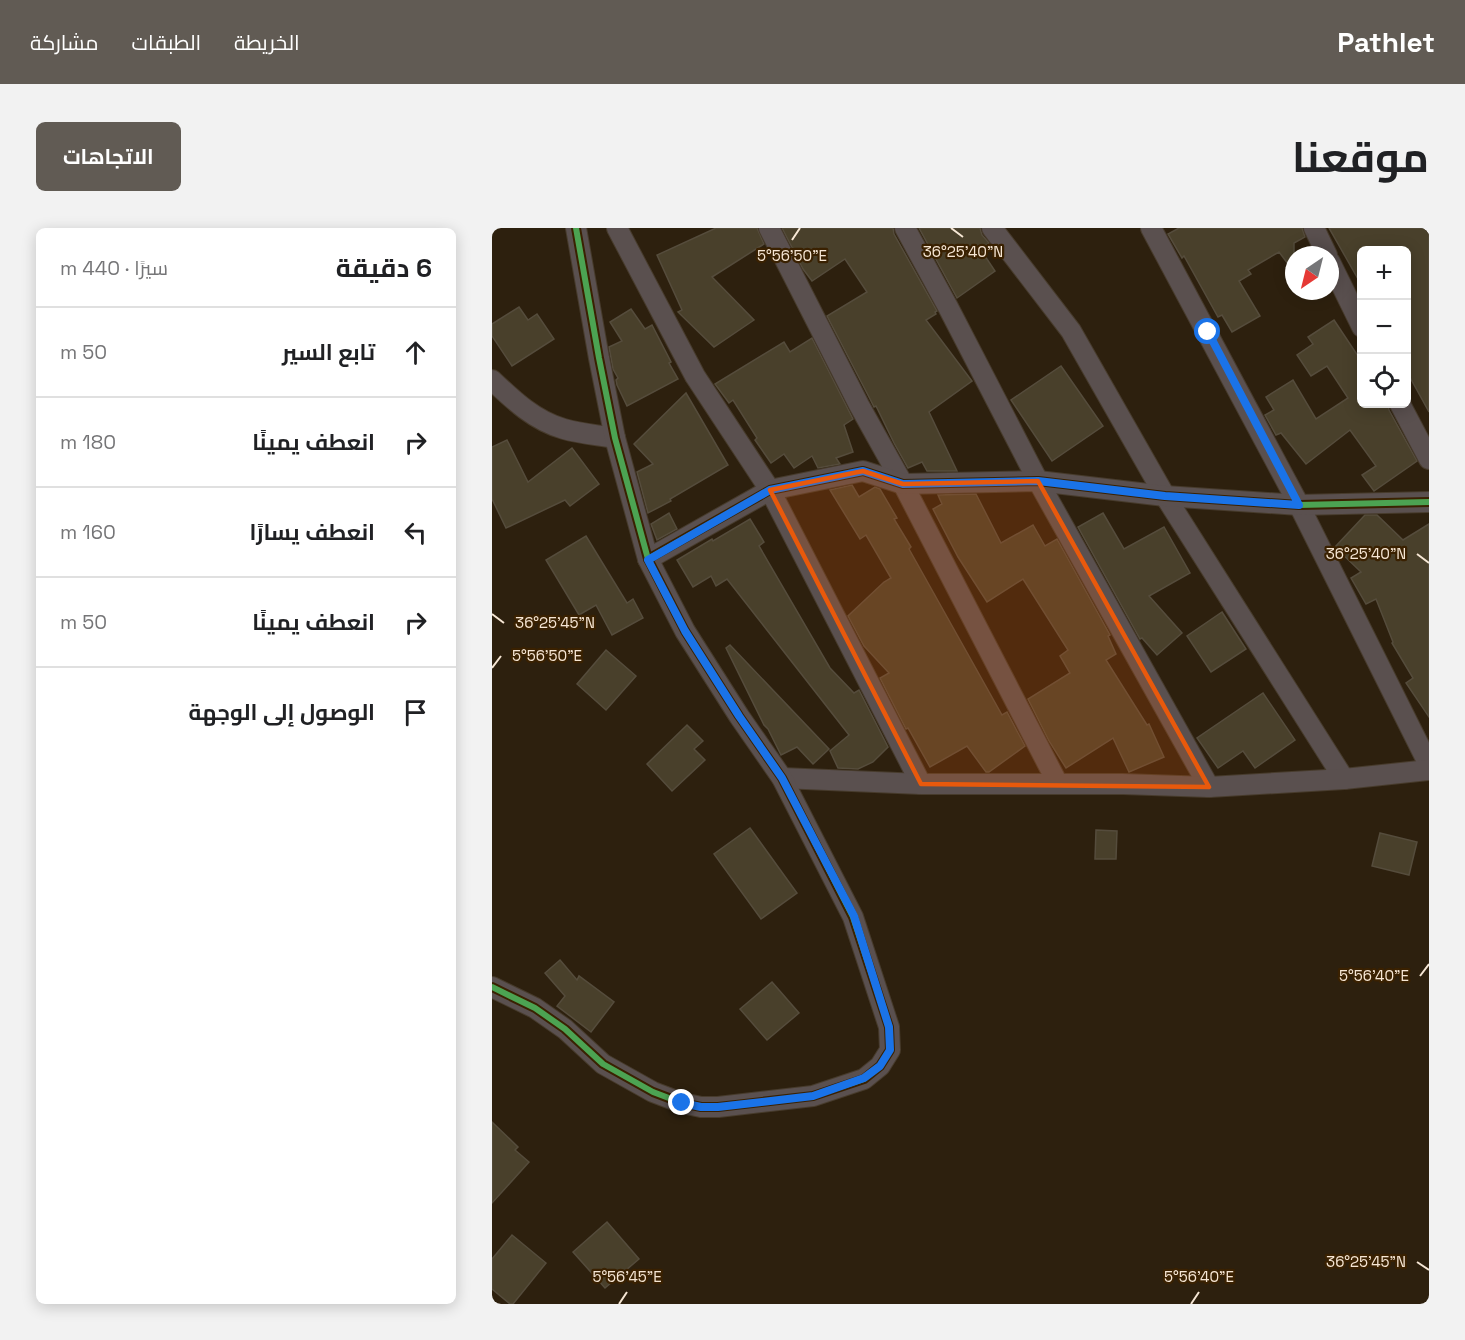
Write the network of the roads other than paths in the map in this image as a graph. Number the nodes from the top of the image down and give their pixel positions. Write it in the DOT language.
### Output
graph roads {
  1 [pos="576,228"];
  2 [pos="617,228"];
  3 [pos="769,228"];
  4 [pos="905,228"];
  5 [pos="992,228"];
  6 [pos="1151,228"];
  7 [pos="1314,228"];
  8 [pos="1323,246"];
  9 [pos="1339,280"];
  10 [pos="1357,317"];
  11 [pos="492,380"];
  12 [pos="1402,408"];
  13 [pos="615,438"];
  14 [pos="1429,459"];
  15 [pos="1038,481"];
  16 [pos="903,484"];
  17 [pos="770,490"];
  18 [pos="1165,496"];
  19 [pos="1429,502"];
  20 [pos="1299,505"];
  21 [pos="648,560"];
  22 [pos="1429,768"];
  23 [pos="782,778"];
  24 [pos="1344,779"];
  25 [pos="921,784"];
  26 [pos="1058,784"];
  27 [pos="1209,787"];
  28 [pos="492,987"];
  1 -- 13 [label="street"];
  2 -- 17 [label="street"];
  3 -- 16 [label="street"];
  4 -- 15 [label="street"];
  5 -- 18 [label="street"];
  6 -- 20 [label="street"];
  7 -- 8 [label="street"];
  9 -- 10 [label="street"];
  11 -- 13 [label="street"];
  12 -- 14 [label="street"];
  13 -- 21 [label="street"];
  15 -- 16 [label="street"];
  15 -- 18 [label="street"];
  15 -- 27 [label="street"];
  16 -- 17 [label="street"];
  16 -- 26 [label="street"];
  17 -- 21 [label="street"];
  17 -- 25 [label="street"];
  18 -- 20 [label="street"];
  18 -- 24 [label="street"];
  19 -- 20 [label="street"];
  20 -- 22 [label="street"];
  21 -- 23 [label="street"];
  22 -- 24 [label="street"];
  23 -- 25 [label="street"];
  23 -- 28 [label="street"];
  24 -- 27 [label="street"];
  25 -- 26 [label="street"];
  26 -- 27 [label="street"];
}
